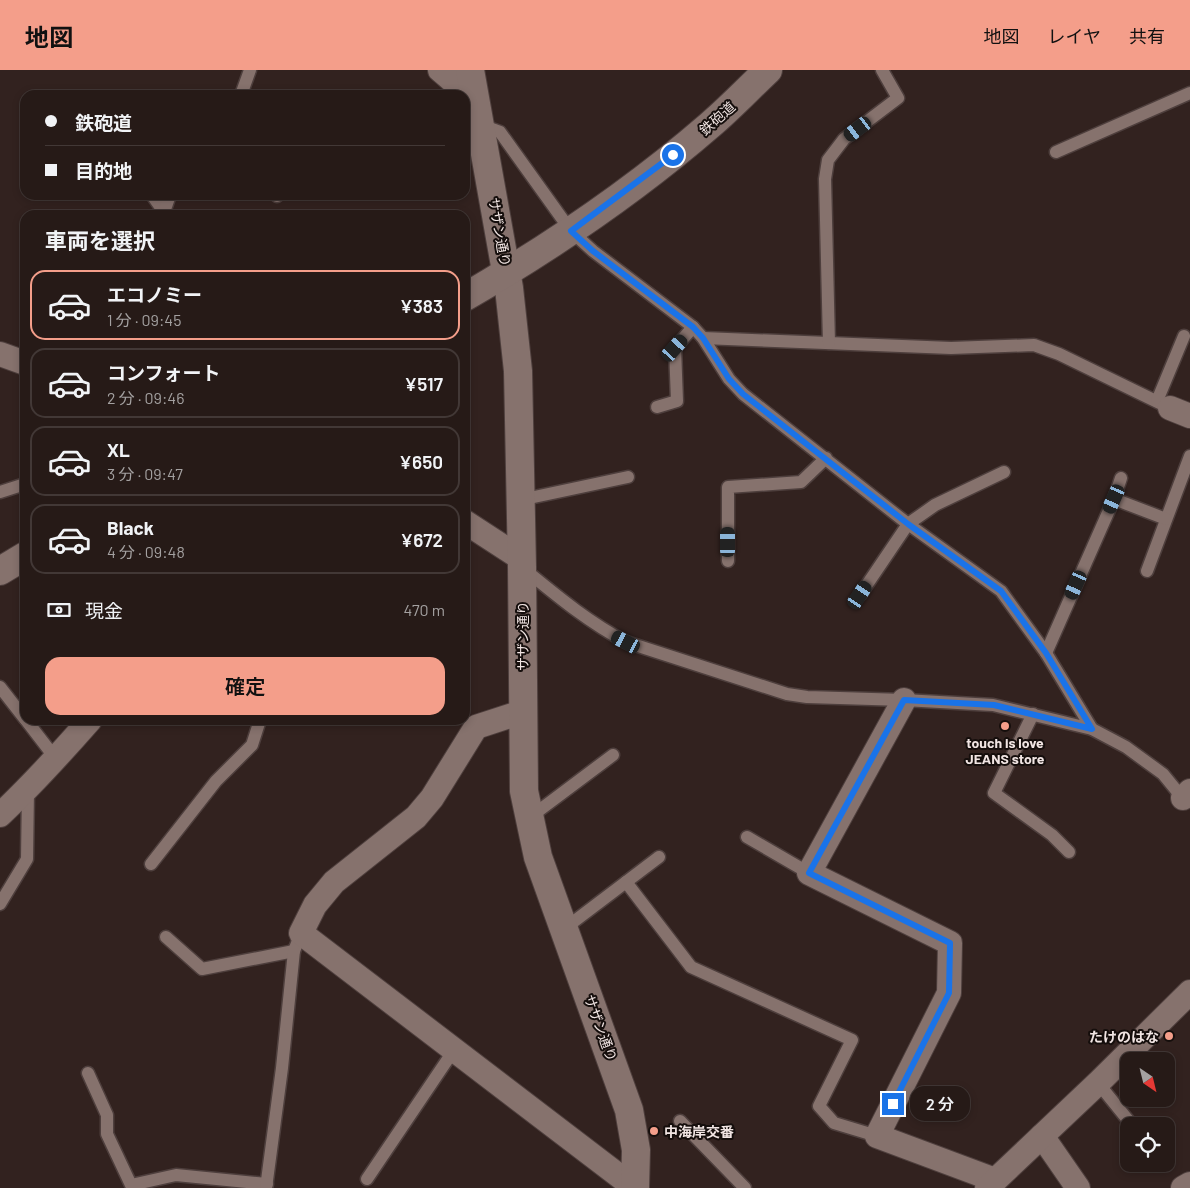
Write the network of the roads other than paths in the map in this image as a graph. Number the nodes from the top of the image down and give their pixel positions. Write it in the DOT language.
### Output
graph roads {
  1 [pos="250,70"];
  2 [pos="440,70"];
  3 [pos="470,70"];
  4 [pos="768,70"];
  5 [pos="882,70"];
  6 [pos="243,90"];
  7 [pos="458,90"];
  8 [pos="1190,93"];
  9 [pos="470,104"];
  10 [pos="478,113"];
  11 [pos="1056,152"];
  12 [pos="571,231"];
  13 [pos="507,273"];
  14 [pos="470,294"];
  15 [pos="693,327"];
  16 [pos="1184,336"];
  17 [pos="703,338"];
  18 [pos="828,343"];
  19 [pos="0,354"];
  20 [pos="20,361"];
  21 [pos="657,407"];
  22 [pos="1172,408"];
  23 [pos="1190,456"];
  24 [pos="826,458"];
  25 [pos="1004,472"];
  26 [pos="628,477"];
  27 [pos="1121,478"];
  28 [pos="20,486"];
  29 [pos="0,492"];
  30 [pos="1114,499"];
  31 [pos="520,500"];
  32 [pos="1166,519"];
  33 [pos="908,524"];
  34 [pos="471,532"];
  35 [pos="20,559"];
  36 [pos="728,561"];
  37 [pos="522,563"];
  38 [pos="0,571"];
  39 [pos="1147,572"];
  40 [pos="860,595"];
  41 [pos="1046,653"];
  42 [pos="0,687"];
  43 [pos="904,700"];
  44 [pos="522,712"];
  45 [pos="20,713"];
  46 [pos="1033,714"];
  47 [pos="29,725"];
  48 [pos="86,725"];
  49 [pos="258,725"];
  50 [pos="1092,729"];
  51 [pos="613,755"];
  52 [pos="56,759"];
  53 [pos="28,790"];
  54 [pos="1188,798"];
  55 [pos="0,815"];
  56 [pos="528,819"];
  57 [pos="747,837"];
  58 [pos="1069,852"];
  59 [pos="659,857"];
  60 [pos="151,864"];
  61 [pos="809,873"];
  62 [pos="626,882"];
  63 [pos="0,904"];
  64 [pos="564,929"];
  65 [pos="166,937"];
  66 [pos="297,942"];
  67 [pos="1188,998"];
  68 [pos="454,1050"];
  69 [pos="1138,1052"];
  70 [pos="1120,1066"];
  71 [pos="88,1073"];
  72 [pos="1098,1083"];
  73 [pos="1126,1117"];
  74 [pos="680,1121"];
  75 [pos="877,1136"];
  76 [pos="1042,1136"];
  77 [pos="368,1179"];
  78 [pos="991,1184"];
  79 [pos="1190,1184"];
  80 [pos="267,1186"];
  81 [pos="635,1188"];
  82 [pos="745,1188"];
  83 [pos="1078,1188"];
  84 [pos="1183,1188"];
  1 -- 6 [label="lane"];
  2 -- 7 [label="street"];
  3 -- 10 [label="street, サザン通り"];
  4 -- 12 [label="street, 鉄砲道"];
  5 -- 18 [label="lane"];
  8 -- 11 [label="lane"];
  9 -- 10 [label="street"];
  10 -- 12 [label="lane"];
  10 -- 13 [label="street, サザン通り"];
  12 -- 13 [label="street, 鉄砲道"];
  12 -- 15 [label="lane"];
  13 -- 14 [label="street, 鉄砲道"];
  13 -- 31 [label="street, サザン通り"];
  15 -- 17 [label="lane"];
  15 -- 21 [label="lane"];
  16 -- 22 [label="lane"];
  17 -- 18 [label="lane"];
  17 -- 24 [label="lane"];
  18 -- 22 [label="lane"];
  19 -- 20 [label="street"];
  23 -- 32 [label="lane"];
  24 -- 33 [label="lane"];
  24 -- 36 [label="lane"];
  25 -- 33 [label="lane"];
  26 -- 31 [label="lane"];
  27 -- 30 [label="lane"];
  28 -- 29 [label="lane"];
  30 -- 32 [label="lane"];
  30 -- 41 [label="lane"];
  31 -- 37 [label="street, サザン通り"];
  32 -- 39 [label="lane"];
  33 -- 40 [label="lane"];
  33 -- 41 [label="lane"];
  34 -- 37 [label="street"];
  35 -- 38 [label="street"];
  37 -- 43 [label="lane"];
  37 -- 44 [label="street, サザン通り"];
  41 -- 50 [label="lane"];
  42 -- 45 [label="lane"];
  43 -- 46 [label="lane"];
  43 -- 61 [label="street"];
  44 -- 56 [label="street, サザン通り"];
  44 -- 66 [label="street"];
  46 -- 50 [label="lane"];
  46 -- 58 [label="lane"];
  47 -- 52 [label="lane"];
  48 -- 52 [label="street"];
  49 -- 60 [label="lane"];
  50 -- 54 [label="lane"];
  51 -- 56 [label="lane"];
  52 -- 53 [label="street"];
  53 -- 55 [label="street"];
  53 -- 63 [label="lane"];
  56 -- 64 [label="street, サザン通り"];
  57 -- 61 [label="lane"];
  59 -- 62 [label="lane"];
  61 -- 75 [label="street"];
  62 -- 64 [label="lane"];
  62 -- 75 [label="lane"];
  64 -- 81 [label="street, サザン通り"];
  65 -- 66 [label="lane"];
  66 -- 68 [label="street"];
  66 -- 80 [label="lane"];
  67 -- 69 [label="street"];
  68 -- 77 [label="lane"];
  68 -- 81 [label="street"];
  70 -- 72 [label="street"];
  71 -- 80 [label="lane"];
  72 -- 73 [label="lane"];
  72 -- 76 [label="street"];
  74 -- 82 [label="lane"];
  75 -- 78 [label="street"];
  76 -- 78 [label="street"];
  76 -- 83 [label="street"];
  79 -- 84 [label="street"];
}
